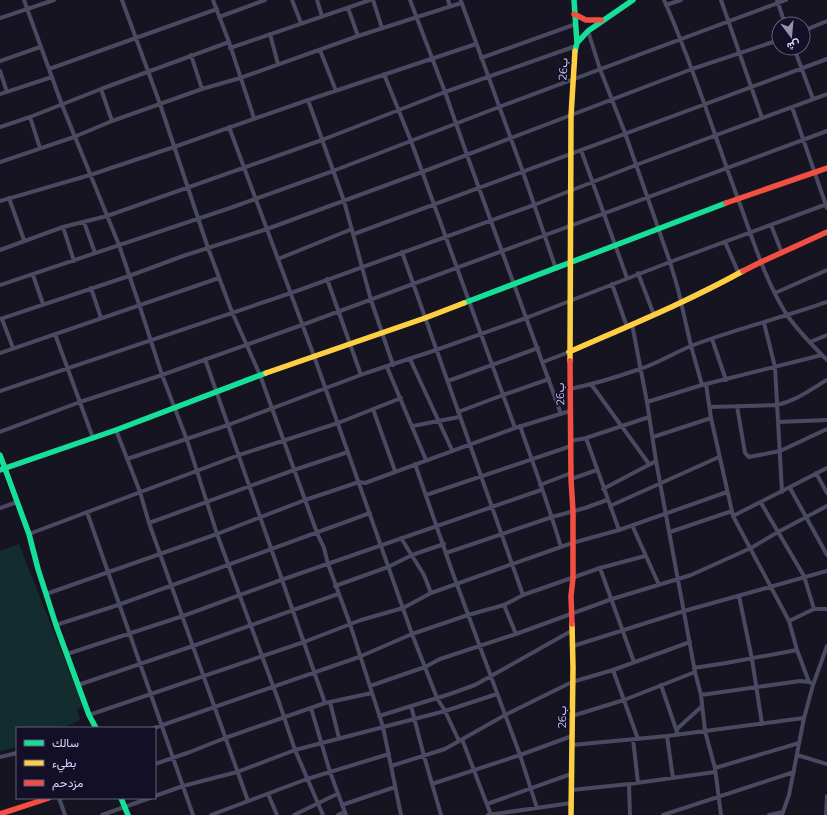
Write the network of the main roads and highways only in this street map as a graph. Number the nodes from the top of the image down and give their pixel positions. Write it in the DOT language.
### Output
graph roads {
  1 [pos="574,0"];
  2 [pos="633,0"];
  3 [pos="574,14"];
  4 [pos="602,20"];
  5 [pos="576,44"];
  6 [pos="827,168"];
  7 [pos="827,232"];
  8 [pos="570,263"];
  9 [pos="569,352"];
  10 [pos="0,455"];
  11 [pos="3,469"];
  12 [pos="95,727"];
  13 [pos="47,799"];
  14 [pos="121,799"];
  15 [pos="1,813"];
  16 [pos="128,815"];
  17 [pos="571,815"];
  1 -- 3 [label="main road, 26ب"];
  2 -- 4 [label="main road"];
  3 -- 4 [label="main road"];
  3 -- 5 [label="main road, 26ب"];
  4 -- 5 [label="main road"];
  5 -- 8 [label="main road, 26ب"];
  6 -- 8 [label="main road"];
  7 -- 9 [label="main road"];
  8 -- 9 [label="main road, 26ب"];
  8 -- 11 [label="main road"];
  9 -- 17 [label="main road, 26ب"];
  10 -- 11 [label="main road"];
  11 -- 12 [label="main road"];
  13 -- 15 [label="main road"];
  14 -- 16 [label="main road"];
}
